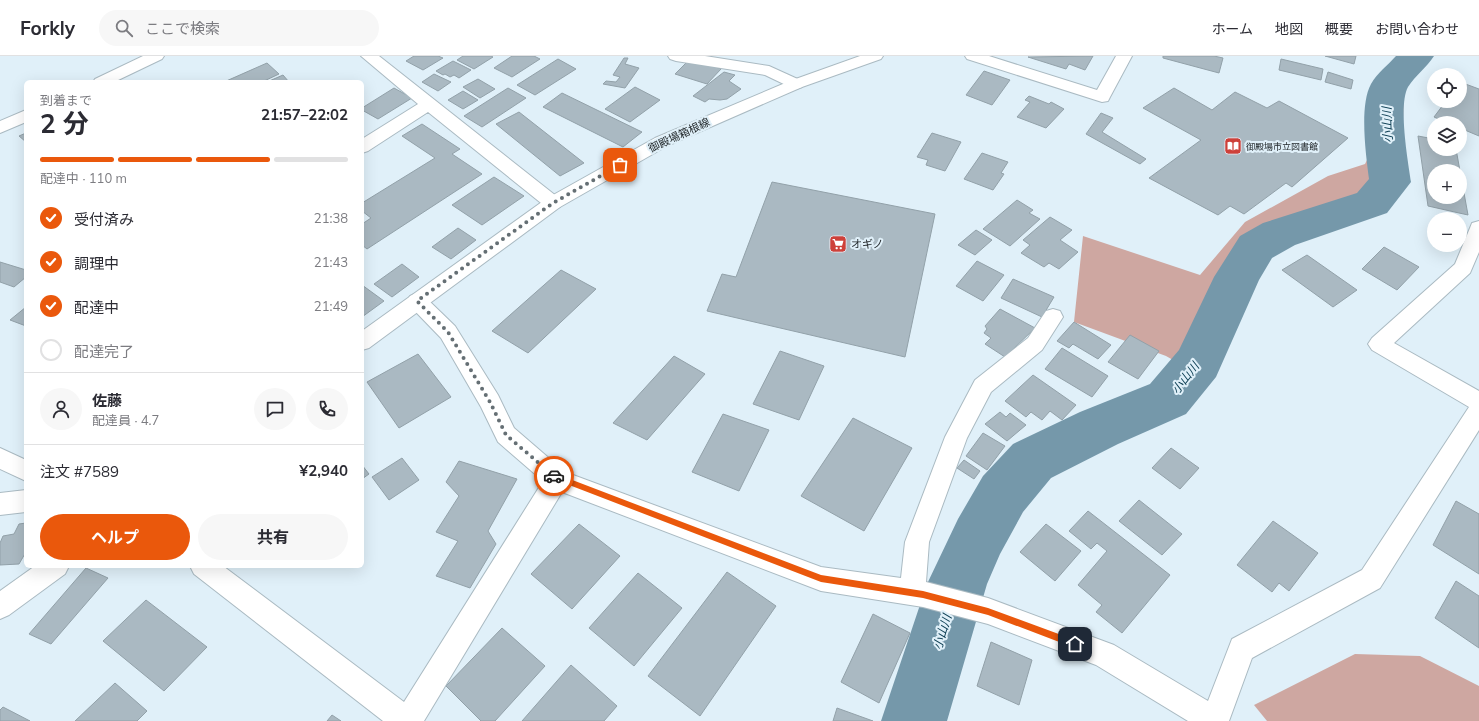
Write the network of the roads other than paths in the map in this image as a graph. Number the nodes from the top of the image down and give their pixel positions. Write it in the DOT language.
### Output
graph roads {
  1 [pos="156,56"];
  2 [pos="369,56"];
  3 [pos="676,56"];
  4 [pos="875,56"];
  5 [pos="973,56"];
  6 [pos="1124,56"];
  7 [pos="105,80"];
  8 [pos="796,84"];
  9 [pos="429,104"];
  10 [pos="24,116"];
  11 [pos="0,128"];
  12 [pos="364,146"];
  13 [pos="553,203"];
  14 [pos="1479,228"];
  15 [pos="417,301"];
  16 [pos="1054,317"];
  17 [pos="364,341"];
  18 [pos="1479,402"];
  19 [pos="1479,411"];
  20 [pos="557,478"];
  21 [pos="24,501"];
  22 [pos="0,504"];
  23 [pos="53,568"];
  24 [pos="206,568"];
  25 [pos="917,594"];
  26 [pos="0,606"];
  27 [pos="407,721"];
  28 [pos="1215,721"];
  1 -- 7 [label="street"];
  2 -- 9 [label="street"];
  3 -- 8 [label="street"];
  4 -- 8 [label="street, 御殿場箱根線"];
  5 -- 6 [label="street"];
  8 -- 13 [label="street, 御殿場箱根線"];
  9 -- 12 [label="street"];
  9 -- 13 [label="street"];
  10 -- 11 [label="street"];
  13 -- 15 [label="street, 御殿場箱根線"];
  14 -- 18 [label="street"];
  15 -- 17 [label="street, 御殿場箱根線"];
  15 -- 20 [label="street"];
  16 -- 25 [label="street"];
  19 -- 28 [label="street"];
  20 -- 25 [label="street"];
  20 -- 27 [label="street"];
  21 -- 22 [label="street"];
  23 -- 26 [label="street"];
  24 -- 27 [label="street"];
  25 -- 28 [label="street"];
}
